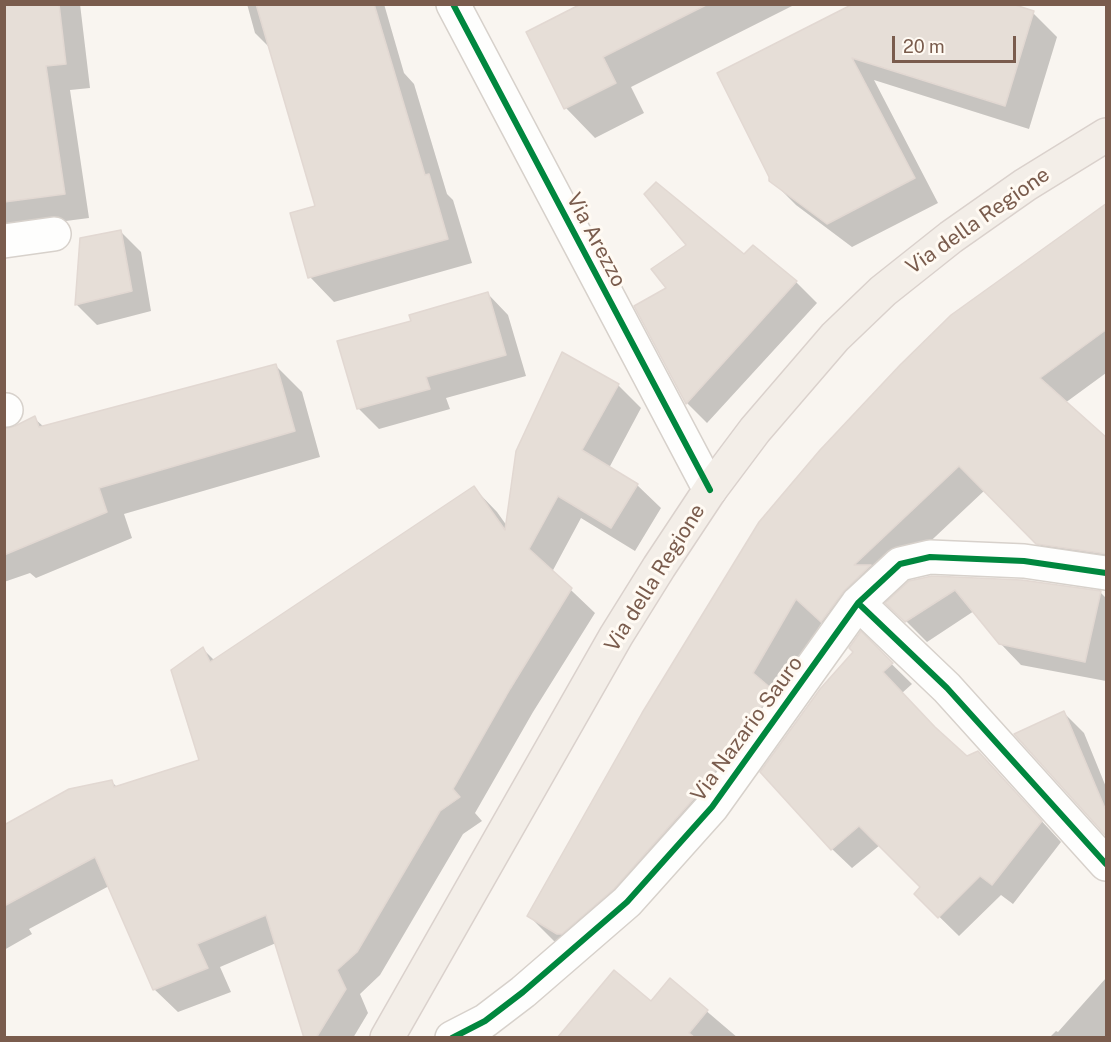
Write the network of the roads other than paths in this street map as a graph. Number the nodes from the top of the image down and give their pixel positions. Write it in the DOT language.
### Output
graph roads {
  1 [pos="453,4"];
  2 [pos="1107,135"];
  3 [pos="54,234"];
  4 [pos="4,241"];
  5 [pos="710,490"];
  6 [pos="1107,573"];
  7 [pos="858,603"];
  8 [pos="1107,864"];
  9 [pos="387,1038"];
  10 [pos="452,1038"];
  1 -- 5 [label="street, Via Arezzo"];
  2 -- 5 [label="main road, Via della Regione"];
  3 -- 4 [label="street"];
  5 -- 9 [label="main road, Via della Regione"];
  6 -- 7 [label="street, Via Nazario Sauro"];
  7 -- 8 [label="street"];
  7 -- 10 [label="street, Via Nazario Sauro"];
}
